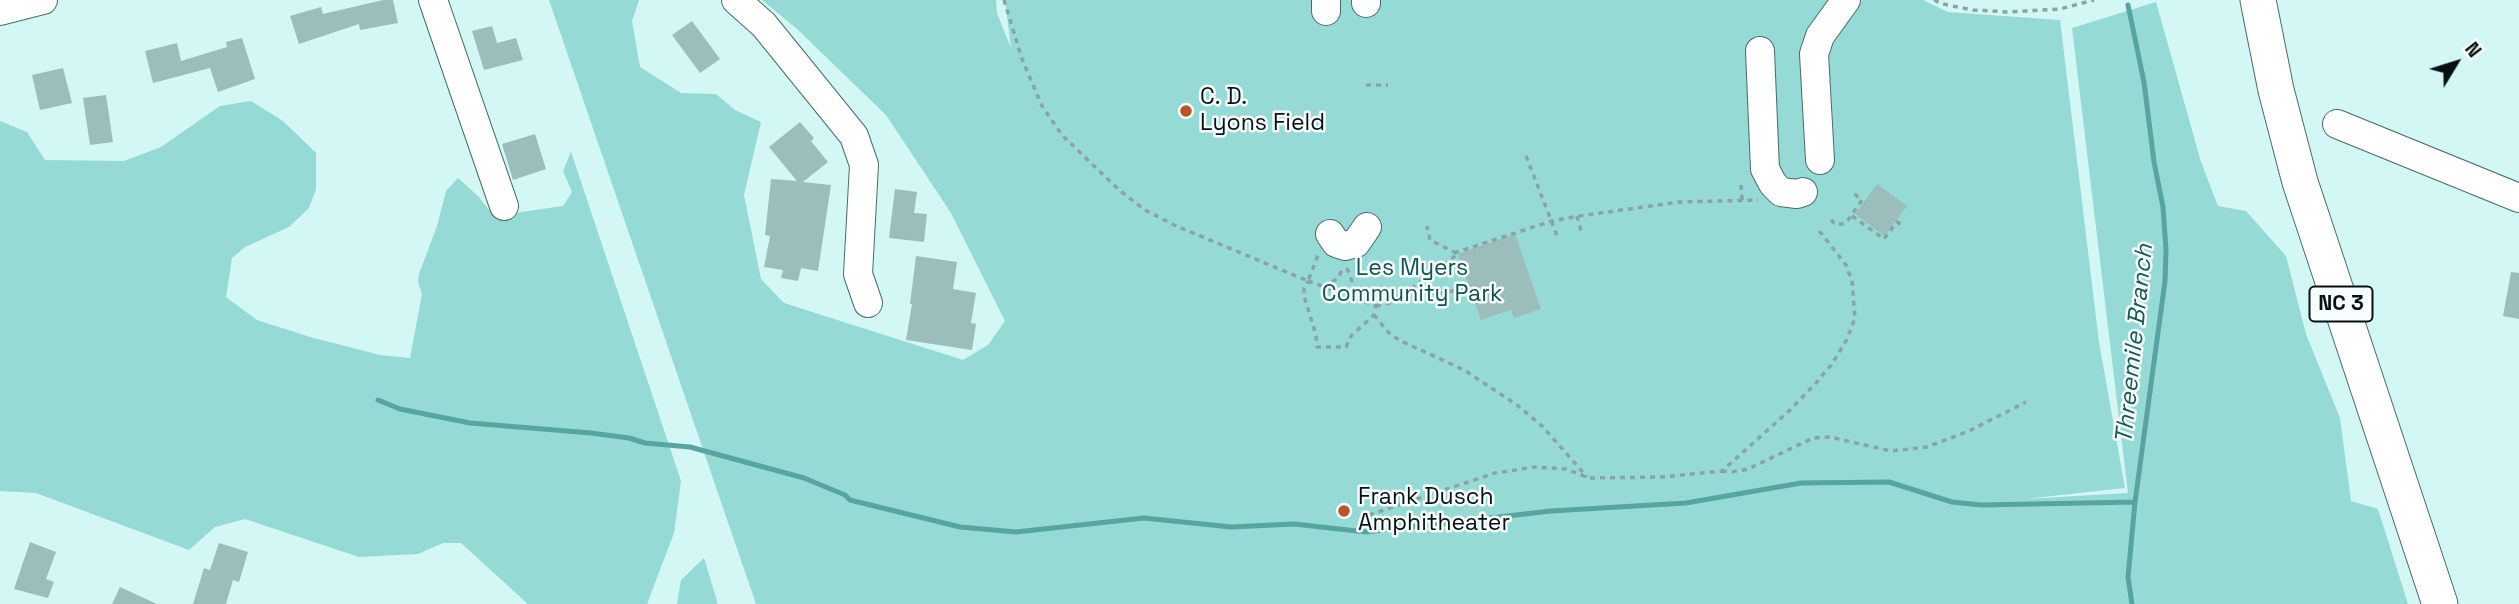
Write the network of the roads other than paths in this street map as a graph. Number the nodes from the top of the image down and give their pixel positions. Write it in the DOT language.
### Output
graph roads {
  1 [pos="43,0"];
  2 [pos="432,0"];
  3 [pos="736,0"];
  4 [pos="1846,0"];
  5 [pos="2258,0"];
  6 [pos="0,11"];
  7 [pos="1760,51"];
  8 [pos="2337,124"];
  9 [pos="1820,160"];
  10 [pos="1802,192"];
  11 [pos="2519,198"];
  12 [pos="505,206"];
  13 [pos="1367,228"];
  14 [pos="1324,244"];
  15 [pos="868,303"];
  16 [pos="2440,604"];
  1 -- 6 [label="street"];
  2 -- 12 [label="street"];
  3 -- 15 [label="street"];
  4 -- 9 [label="street"];
  5 -- 16 [label="main road, NC 3"];
  7 -- 10 [label="street"];
  8 -- 11 [label="street"];
  13 -- 14 [label="street"];
}
